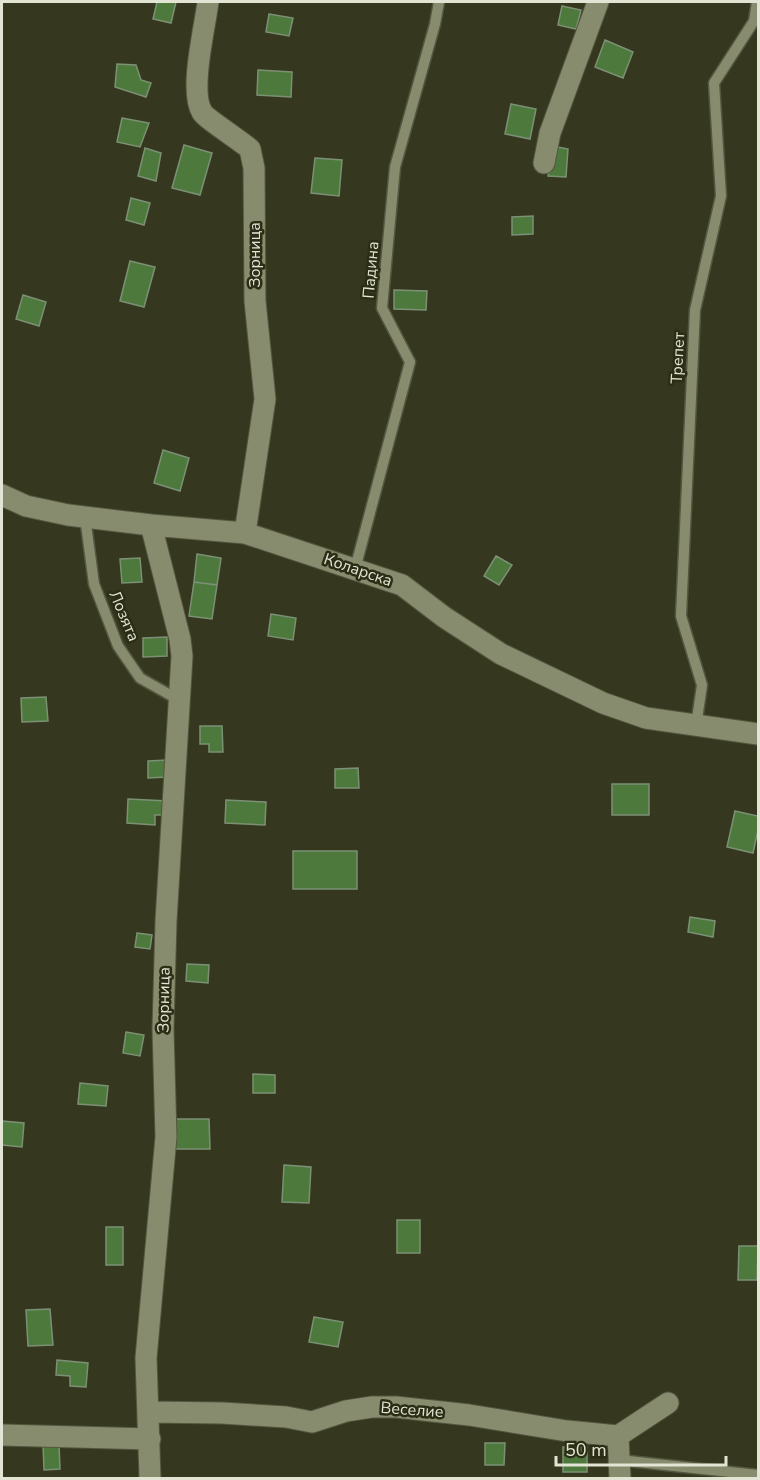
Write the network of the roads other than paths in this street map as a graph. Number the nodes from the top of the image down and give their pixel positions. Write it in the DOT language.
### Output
graph roads {
  1 [pos="208,2"];
  2 [pos="439,2"];
  3 [pos="598,2"];
  4 [pos="757,2"];
  5 [pos="544,162"];
  6 [pos="2,495"];
  7 [pos="85,517"];
  8 [pos="151,525"];
  9 [pos="245,533"];
  10 [pos="355,568"];
  11 [pos="179,700"];
  12 [pos="696,726"];
  13 [pos="759,734"];
  14 [pos="668,1403"];
  15 [pos="148,1412"];
  16 [pos="2,1434"];
  17 [pos="618,1436"];
  18 [pos="150,1439"];
  19 [pos="620,1469"];
  20 [pos="759,1475"];
  21 [pos="150,1479"];
  1 -- 9 [label="street, Зорница"];
  2 -- 10 [label="lane, Падина"];
  3 -- 5 [label="street"];
  4 -- 12 [label="lane, Трепет"];
  6 -- 7 [label="street, Коларска"];
  7 -- 8 [label="street, Коларска"];
  7 -- 11 [label="lane, Лозята"];
  8 -- 9 [label="street, Коларска"];
  8 -- 11 [label="street, Зорница"];
  9 -- 10 [label="street, Коларска"];
  10 -- 12 [label="street, Коларска"];
  11 -- 15 [label="street, Зорница"];
  12 -- 13 [label="street, Коларска"];
  14 -- 17 [label="street"];
  15 -- 17 [label="street, Веселие"];
  15 -- 18 [label="street, Зорница"];
  16 -- 18 [label="street"];
  17 -- 19 [label="street"];
  18 -- 21 [label="street, Зорница"];
  19 -- 20 [label="lane"];
}
